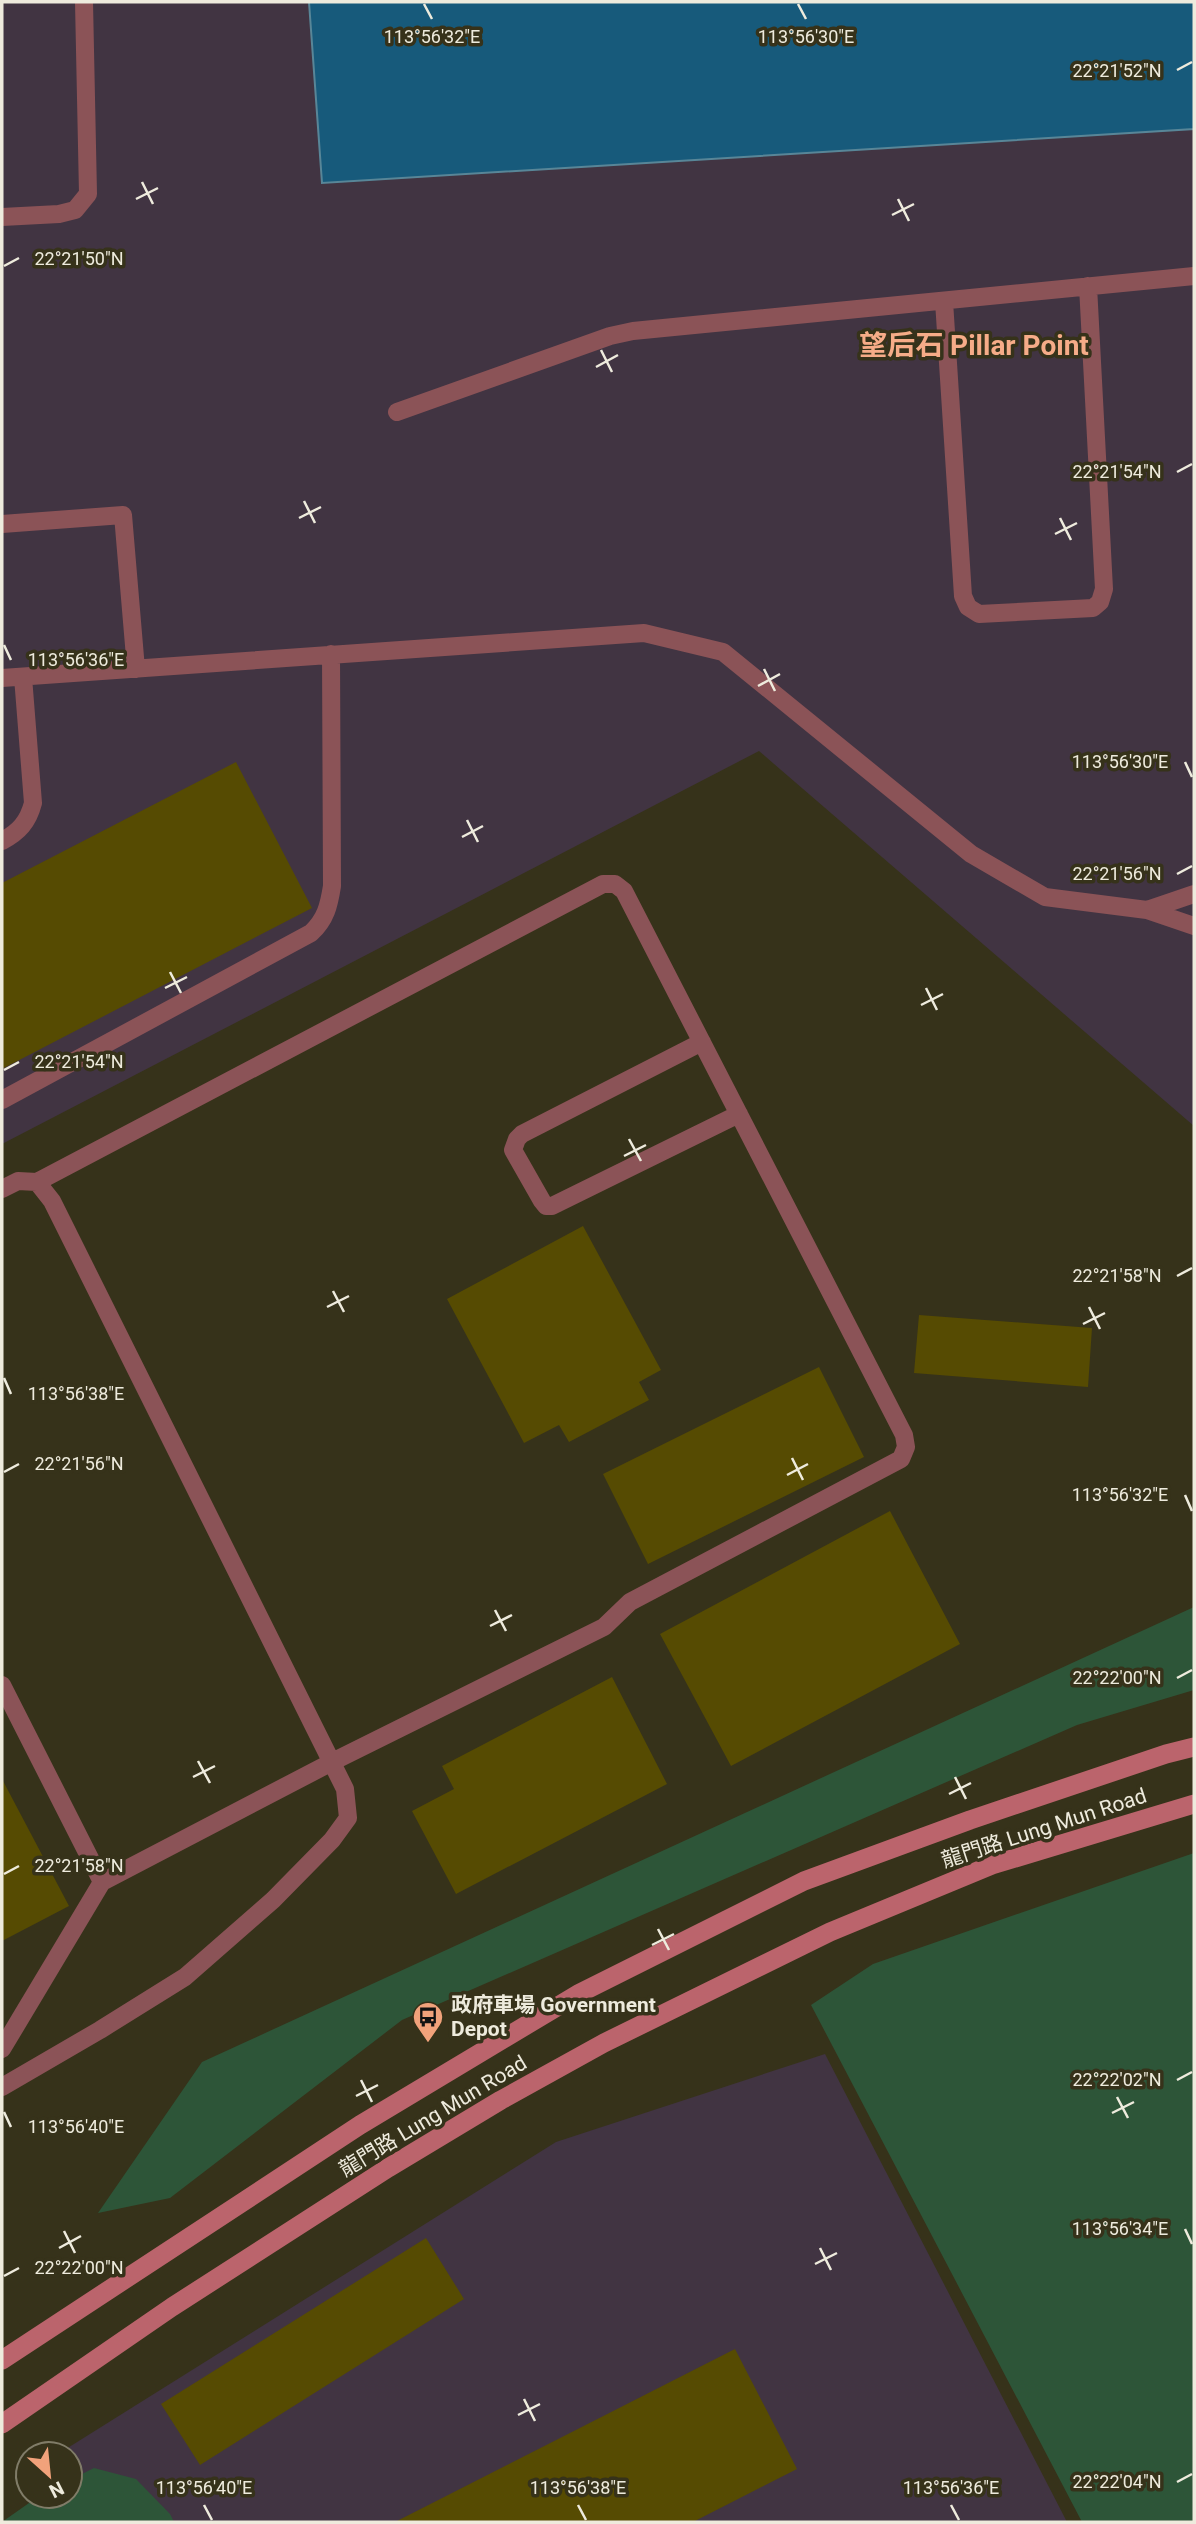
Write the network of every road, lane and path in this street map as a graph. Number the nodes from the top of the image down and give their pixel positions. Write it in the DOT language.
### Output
graph roads {
  1 [pos="84,2"];
  2 [pos="2,217"];
  3 [pos="1194,276"];
  4 [pos="1088,286"];
  5 [pos="944,301"];
  6 [pos="397,412"];
  7 [pos="2,524"];
  8 [pos="331,654"];
  9 [pos="136,668"];
  10 [pos="23,677"];
  11 [pos="2,678"];
  12 [pos="2,841"];
  13 [pos="1194,894"];
  14 [pos="1147,910"];
  15 [pos="1194,926"];
  16 [pos="702,1042"];
  17 [pos="2,1100"];
  18 [pos="739,1114"];
  19 [pos="37,1182"];
  20 [pos="2,1189"];
  21 [pos="2,1685"];
  22 [pos="1194,1747"];
  23 [pos="332,1762"];
  24 [pos="1194,1804"];
  25 [pos="102,1882"];
  26 [pos="2,2049"];
  27 [pos="2,2087"];
  28 [pos="2,2360"];
  29 [pos="2,2424"];
  1 -- 2 [label="lane"];
  3 -- 4 [label="lane"];
  4 -- 5 [label="lane"];
  4 -- 5 [label="lane"];
  5 -- 6 [label="lane"];
  7 -- 9 [label="lane"];
  8 -- 9 [label="lane"];
  8 -- 14 [label="lane"];
  8 -- 17 [label="lane"];
  9 -- 10 [label="lane"];
  10 -- 11 [label="lane"];
  10 -- 12 [label="lane"];
  13 -- 14 [label="lane"];
  14 -- 15 [label="lane"];
  16 -- 18 [label="lane"];
  16 -- 18 [label="lane"];
  16 -- 19 [label="lane"];
  18 -- 23 [label="lane"];
  19 -- 20 [label="lane"];
  19 -- 23 [label="lane"];
  21 -- 25 [label="lane"];
  22 -- 28 [label="main road, 龍門路 Lung Mun Road"];
  23 -- 25 [label="lane"];
  23 -- 27 [label="lane"];
  24 -- 29 [label="main road, 龍門路 Lung Mun Road"];
  25 -- 26 [label="lane"];
}
